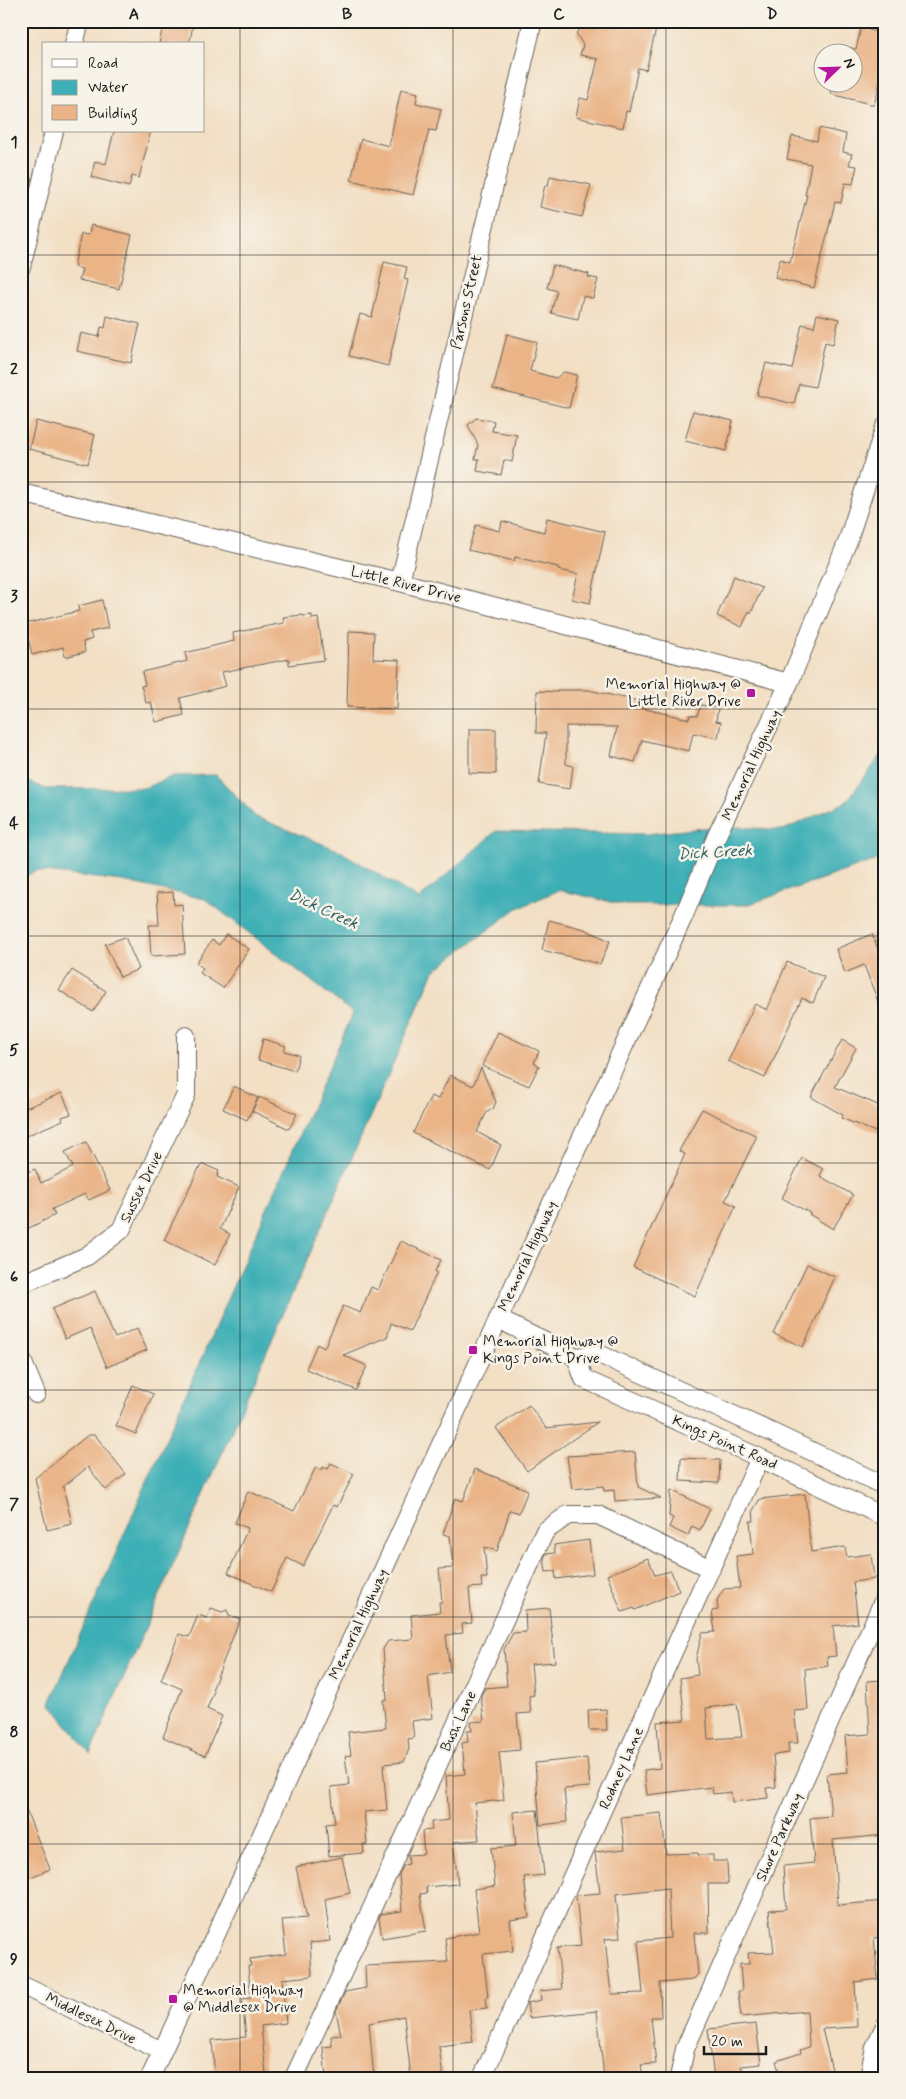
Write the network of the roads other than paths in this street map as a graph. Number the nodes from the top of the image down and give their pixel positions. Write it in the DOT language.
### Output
graph roads {
  1 [pos="80,21"];
  2 [pos="533,21"];
  3 [pos="75,42"];
  4 [pos="54,132"];
  5 [pos="21,267"];
  6 [pos="885,427"];
  7 [pos="21,493"];
  8 [pos="400,582"];
  9 [pos="789,683"];
  10 [pos="186,1036"];
  11 [pos="21,1284"];
  12 [pos="498,1319"];
  13 [pos="21,1358"];
  14 [pos="576,1358"];
  15 [pos="36,1394"];
  16 [pos="760,1458"];
  17 [pos="885,1486"];
  18 [pos="885,1517"];
  19 [pos="711,1569"];
  20 [pos="885,1597"];
  21 [pos="21,1985"];
  22 [pos="885,2026"];
  23 [pos="162,2051"];
  24 [pos="150,2078"];
  25 [pos="294,2078"];
  26 [pos="482,2078"];
  27 [pos="678,2078"];
  28 [pos="869,2078"];
  1 -- 3 [label="street"];
  2 -- 8 [label="street, Parsons Street"];
  4 -- 5 [label="street"];
  6 -- 9 [label="street, Memorial Highway"];
  7 -- 8 [label="street, Little River Drive"];
  8 -- 9 [label="street, Little River Drive"];
  9 -- 12 [label="street, Memorial Highway"];
  10 -- 11 [label="street, Sussex Drive"];
  12 -- 14 [label="street"];
  12 -- 23 [label="street, Memorial Highway"];
  13 -- 15 [label="street"];
  14 -- 16 [label="street, Kings Point Road"];
  14 -- 17 [label="street, Kings Point Road"];
  16 -- 18 [label="street, Kings Point Road"];
  16 -- 19 [label="street, Rodney Lane"];
  19 -- 25 [label="street, Bush Lane"];
  19 -- 26 [label="street, Rodney Lane"];
  20 -- 27 [label="street, Shore Parkway"];
  21 -- 23 [label="street, Middlesex Drive"];
  22 -- 28 [label="street"];
  23 -- 24 [label="street, Memorial Highway"];
}
